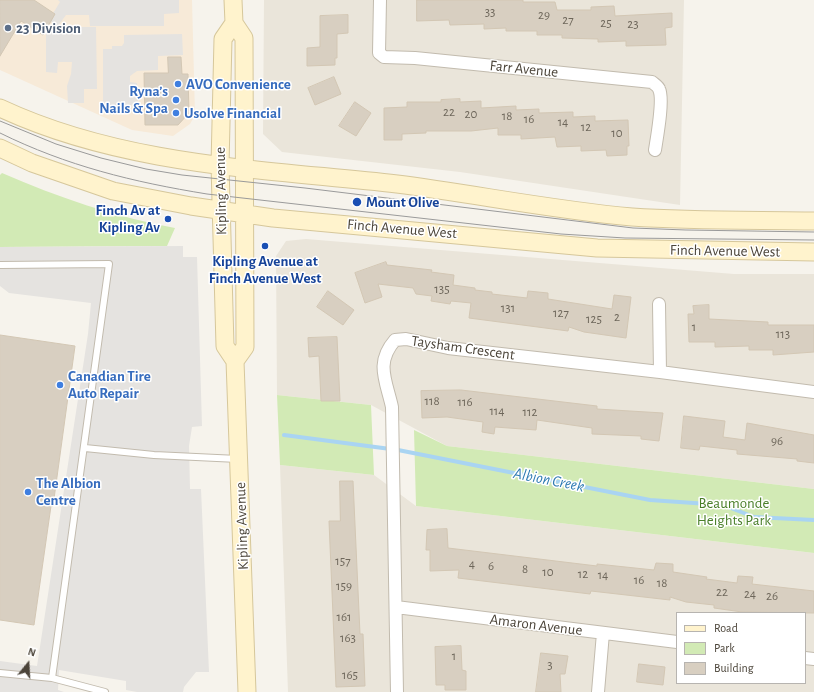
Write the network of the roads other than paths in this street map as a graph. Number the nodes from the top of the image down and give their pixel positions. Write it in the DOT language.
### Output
graph roads {
  1 [pos="233,0"];
  2 [pos="380,0"];
  3 [pos="234,23"];
  4 [pos="0,108"];
  5 [pos="0,148"];
  6 [pos="655,150"];
  7 [pos="220,164"];
  8 [pos="245,168"];
  9 [pos="222,211"];
  10 [pos="245,214"];
  11 [pos="814,221"];
  12 [pos="814,252"];
  13 [pos="0,266"];
  14 [pos="659,304"];
  15 [pos="235,361"];
  16 [pos="660,372"];
  17 [pos="814,392"];
  18 [pos="85,448"];
  19 [pos="240,459"];
  20 [pos="396,607"];
  21 [pos="603,633"];
  22 [pos="676,642"];
  23 [pos="0,673"];
  24 [pos="52,678"];
  25 [pos="105,692"];
  26 [pos="247,692"];
  27 [pos="397,692"];
  28 [pos="598,692"];
  1 -- 3 [label="main road, Kipling Avenue"];
  2 -- 6 [label="street, Farr Avenue"];
  3 -- 7 [label="main road, Kipling Avenue"];
  3 -- 8 [label="main road, Kipling Avenue"];
  4 -- 7 [label="main road, Finch Avenue West"];
  5 -- 9 [label="main road, Finch Avenue West"];
  7 -- 8 [label="main road, Finch Avenue West"];
  7 -- 9 [label="main road, Kipling Avenue"];
  8 -- 10 [label="main road, Kipling Avenue"];
  8 -- 11 [label="main road, Finch Avenue West"];
  9 -- 10 [label="main road, Finch Avenue West"];
  9 -- 15 [label="main road, Kipling Avenue"];
  10 -- 12 [label="main road, Finch Avenue West"];
  10 -- 15 [label="main road, Kipling Avenue"];
  13 -- 18 [label="lane"];
  14 -- 16 [label="street"];
  15 -- 19 [label="main road, Kipling Avenue"];
  16 -- 17 [label="street, Taysham Crescent"];
  16 -- 20 [label="street, Taysham Crescent"];
  18 -- 19 [label="lane"];
  18 -- 24 [label="lane"];
  19 -- 26 [label="main road, Kipling Avenue"];
  20 -- 21 [label="street, Amaron Avenue"];
  20 -- 27 [label="street, Taysham Crescent"];
  21 -- 22 [label="street, Amaron Avenue"];
  21 -- 28 [label="street"];
  23 -- 24 [label="lane"];
  24 -- 25 [label="lane"];
}
